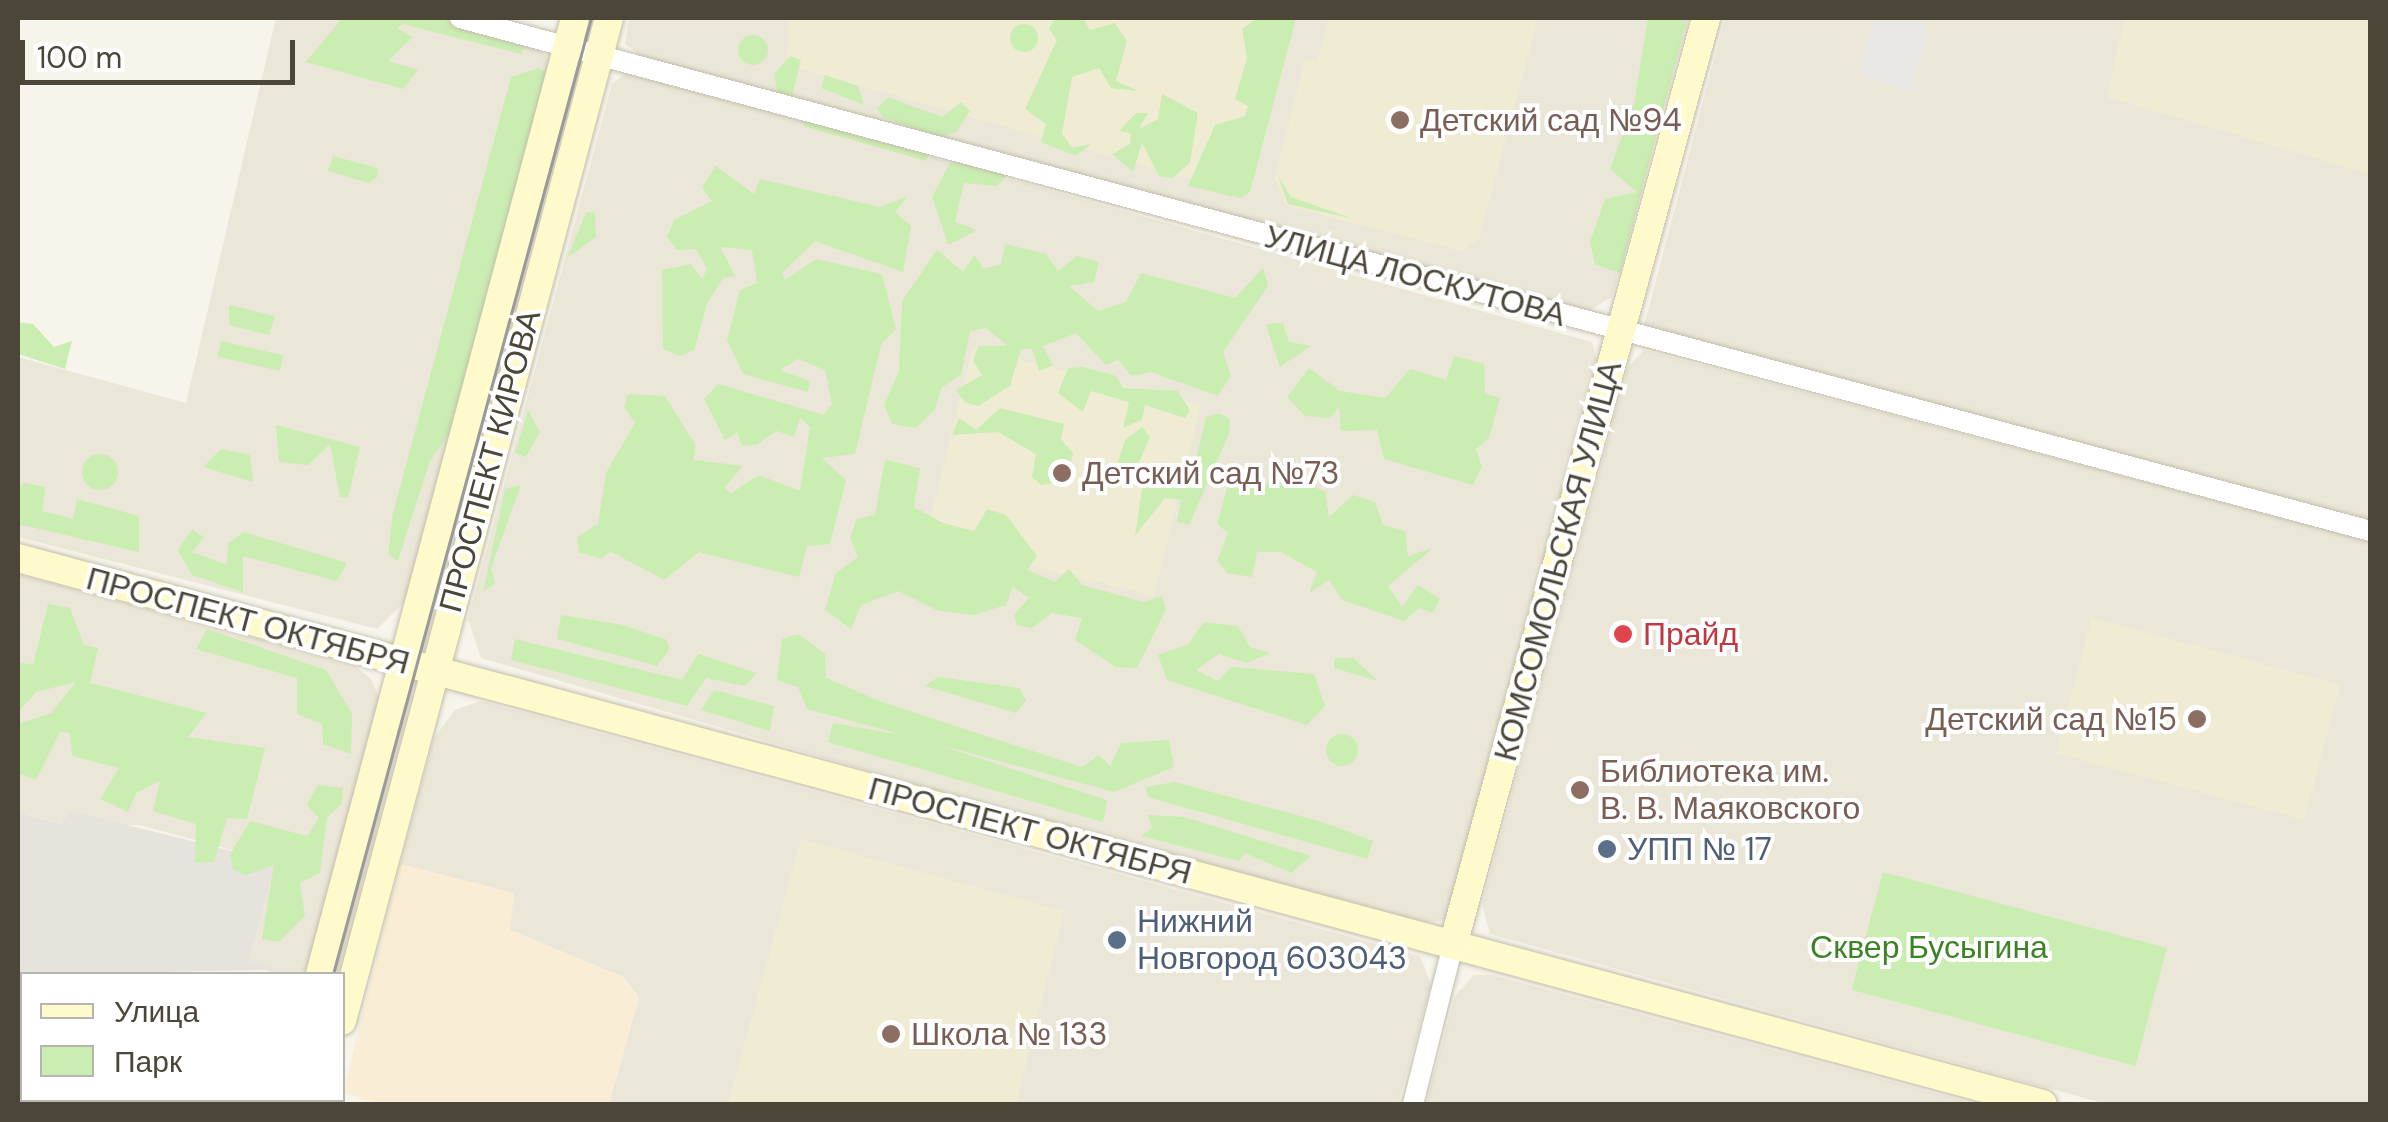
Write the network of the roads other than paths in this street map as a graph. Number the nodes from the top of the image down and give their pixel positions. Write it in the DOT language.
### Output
graph roads {
  1 [pos="460,18"];
  2 [pos="574,18"];
  3 [pos="609,18"];
  4 [pos="1706,18"];
  5 [pos="566,46"];
  6 [pos="599,54"];
  7 [pos="1620,332"];
  8 [pos="2370,532"];
  9 [pos="18,558"];
  10 [pos="403,662"];
  11 [pos="435,671"];
  12 [pos="1453,945"];
  13 [pos="321,972"];
  14 [pos="345,1010"];
  15 [pos="1413,1104"];
  16 [pos="2043,1104"];
  1 -- 5 [label="street, УЛИЦА ЛОСКУТОВА"];
  2 -- 5 [label="street, ПРОСПЕКТ КИРОВА"];
  3 -- 6 [label="street, ПРОСПЕКТ КИРОВА"];
  4 -- 7 [label="street, КОМСОМОЛЬСКАЯ УЛИЦА"];
  5 -- 6 [label="street, УЛИЦА ЛОСКУТОВА"];
  5 -- 10 [label="street, ПРОСПЕКТ КИРОВА"];
  6 -- 7 [label="street, УЛИЦА ЛОСКУТОВА"];
  6 -- 11 [label="street, ПРОСПЕКТ КИРОВА"];
  7 -- 8 [label="street, УЛИЦА ЛОСКУТОВА"];
  7 -- 12 [label="street, КОМСОМОЛЬСКАЯ УЛИЦА"];
  9 -- 10 [label="street, ПРОСПЕКТ ОКТЯБРЯ"];
  10 -- 11 [label="street, ПРОСПЕКТ ОКТЯБРЯ"];
  10 -- 13 [label="street, ПРОСПЕКТ КИРОВА"];
  11 -- 12 [label="street, ПРОСПЕКТ ОКТЯБРЯ"];
  11 -- 14 [label="street, ПРОСПЕКТ КИРОВА"];
  12 -- 15 [label="street, КОМСОМОЛЬСКАЯ УЛИЦА"];
  12 -- 16 [label="street, ПРОСПЕКТ ОКТЯБРЯ"];
}
